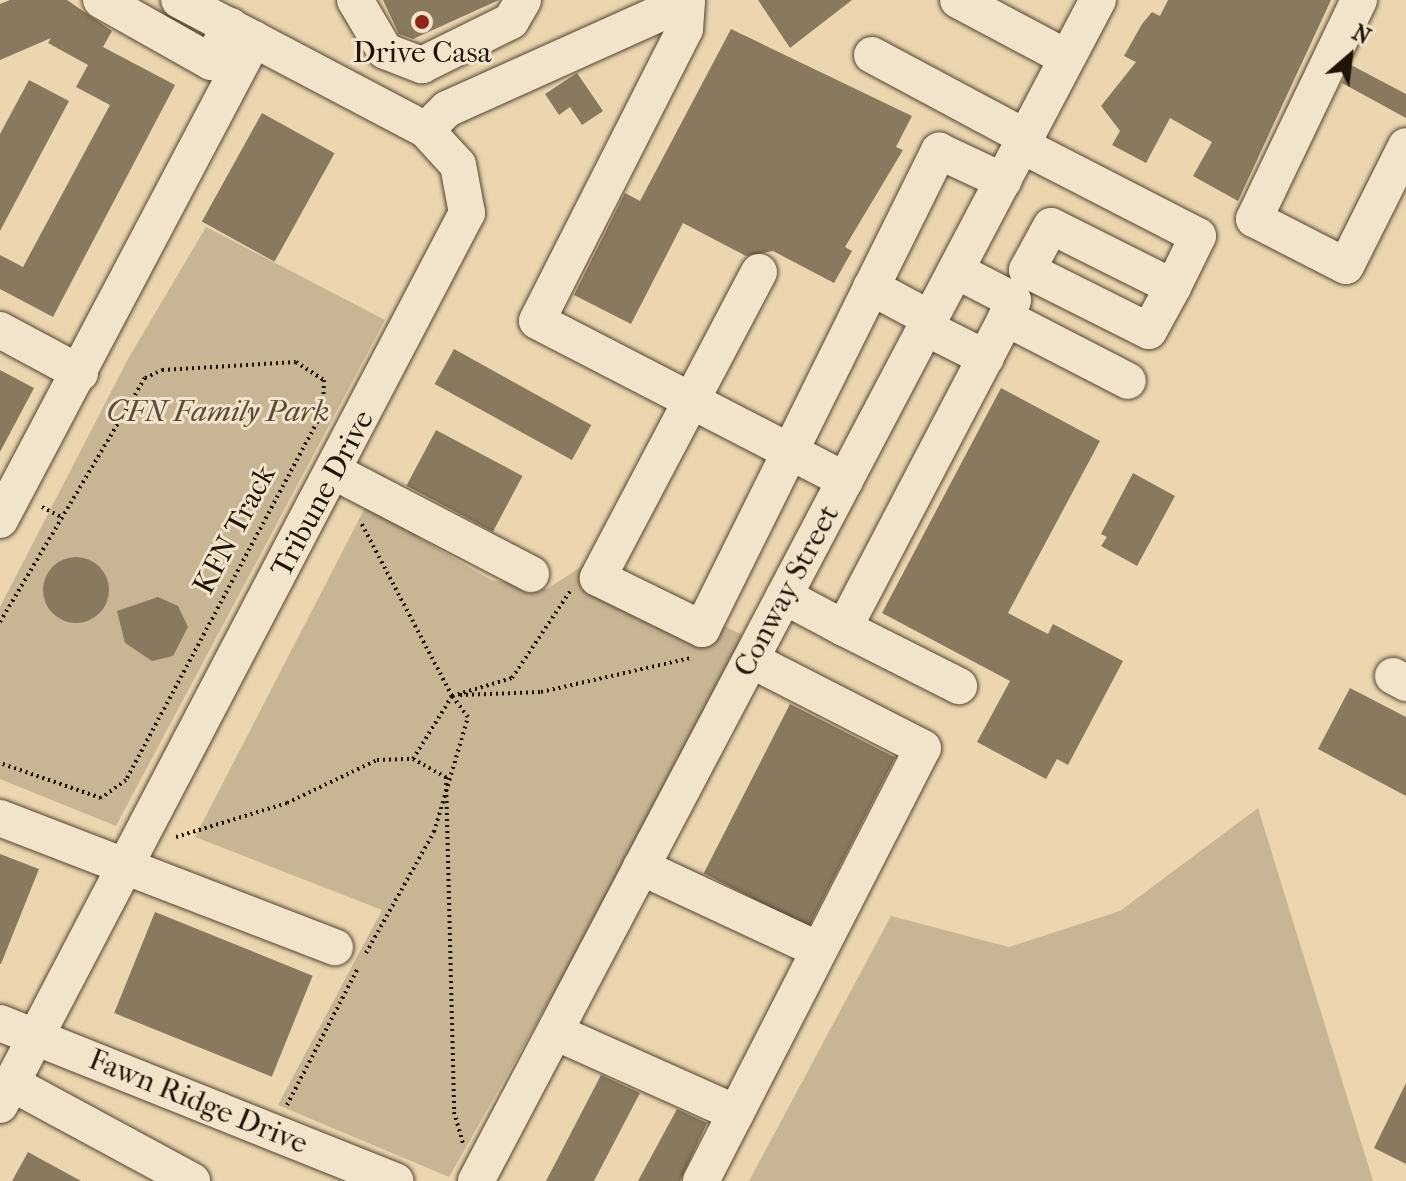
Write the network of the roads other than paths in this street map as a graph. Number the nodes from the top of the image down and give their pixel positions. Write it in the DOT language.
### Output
graph roads {
  1 [pos="101,0"];
  2 [pos="179,0"];
  3 [pos="355,0"];
  4 [pos="523,0"];
  5 [pos="958,0"];
  6 [pos="1098,0"];
  7 [pos="1359,0"];
  8 [pos="1008,12"];
  9 [pos="242,32"];
  10 [pos="872,55"];
  11 [pos="1067,58"];
  12 [pos="222,71"];
  13 [pos="426,130"];
  14 [pos="1023,141"];
  15 [pos="1406,146"];
  16 [pos="1077,174"];
  17 [pos="1003,181"];
  18 [pos="1051,226"];
  19 [pos="957,271"];
  20 [pos="759,272"];
  21 [pos="871,287"];
  22 [pos="1173,287"];
  23 [pos="1016,296"];
  24 [pos="928,324"];
  25 [pos="0,330"];
  26 [pos="986,358"];
  27 [pos="80,373"];
  28 [pos="1128,381"];
  29 [pos="691,401"];
  30 [pos="790,452"];
  31 [pos="344,476"];
  32 [pos="845,480"];
  33 [pos="0,520"];
  34 [pos="531,574"];
  35 [pos="784,596"];
  36 [pos="848,620"];
  37 [pos="751,660"];
  38 [pos="959,686"];
  39 [pos="0,818"];
  40 [pos="126,867"];
  41 [pos="641,867"];
  42 [pos="335,947"];
  43 [pos="819,950"];
  44 [pos="0,1023"];
  45 [pos="555,1032"];
  46 [pos="35,1037"];
  47 [pos="6,1094"];
  48 [pos="736,1113"];
  49 [pos="471,1166"];
  50 [pos="192,1181"];
  51 [pos="396,1181"];
  52 [pos="701,1181"];
  1 -- 12 [label="street"];
  2 -- 9 [label="street, Tribune Drive"];
  3 -- 4 [label="street"];
  5 -- 8 [label="street"];
  6 -- 11 [label="street, Conway Street"];
  7 -- 15 [label="street"];
  8 -- 11 [label="street"];
  9 -- 12 [label="street"];
  9 -- 13 [label="street, Tribune Drive"];
  10 -- 14 [label="street"];
  11 -- 14 [label="street, Conway Street"];
  12 -- 27 [label="street"];
  13 -- 29 [label="street"];
  13 -- 31 [label="street, Tribune Drive"];
  14 -- 16 [label="street"];
  14 -- 17 [label="street, Conway Street"];
  16 -- 18 [label="street"];
  16 -- 22 [label="street"];
  17 -- 19 [label="street, Conway Street"];
  17 -- 21 [label="street"];
  18 -- 22 [label="street"];
  18 -- 23 [label="street"];
  19 -- 23 [label="street"];
  19 -- 24 [label="street, Conway Street"];
  20 -- 29 [label="street"];
  21 -- 24 [label="street"];
  21 -- 30 [label="street"];
  22 -- 23 [label="street"];
  23 -- 26 [label="street"];
  23 -- 28 [label="street"];
  24 -- 26 [label="street"];
  24 -- 32 [label="street, Conway Street"];
  25 -- 27 [label="street"];
  26 -- 36 [label="street"];
  27 -- 33 [label="street"];
  29 -- 30 [label="street"];
  29 -- 30 [label="street"];
  30 -- 32 [label="street"];
  31 -- 34 [label="street"];
  31 -- 40 [label="street, Tribune Drive"];
  32 -- 35 [label="street, Conway Street"];
  35 -- 36 [label="street"];
  35 -- 37 [label="street, Conway Street"];
  36 -- 38 [label="street"];
  37 -- 41 [label="street, Conway Street"];
  37 -- 43 [label="street"];
  39 -- 40 [label="street"];
  40 -- 42 [label="street"];
  40 -- 46 [label="street, Tribune Drive"];
  41 -- 43 [label="street"];
  41 -- 45 [label="street, Conway Street"];
  43 -- 48 [label="street"];
  44 -- 46 [label="street, Fawn Ridge Drive"];
  45 -- 48 [label="street"];
  45 -- 49 [label="street, Conway Street"];
  46 -- 47 [label="street, Tribune Drive"];
  46 -- 51 [label="street, Fawn Ridge Drive"];
  47 -- 50 [label="street"];
  48 -- 52 [label="street"];
}
